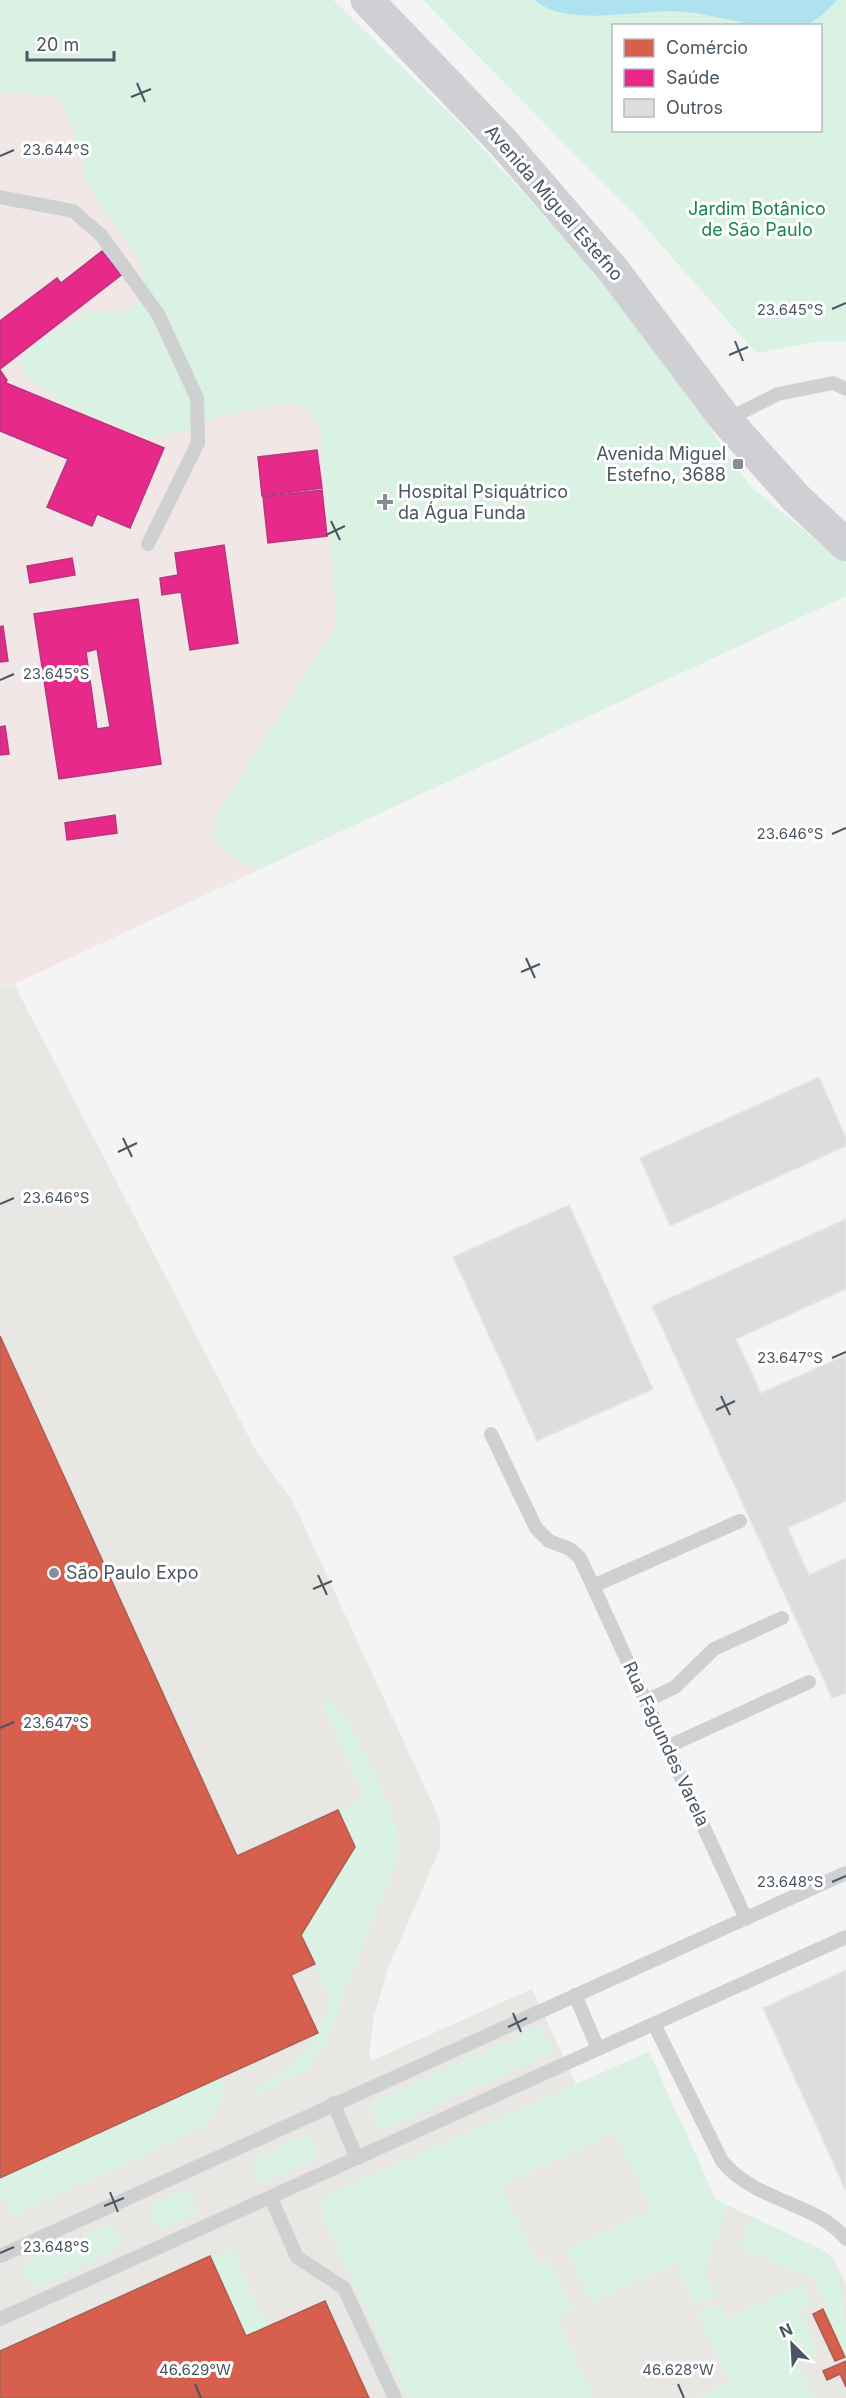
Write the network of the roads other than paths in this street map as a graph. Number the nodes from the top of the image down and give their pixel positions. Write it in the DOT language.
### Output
graph roads {
  1 [pos="367,0"];
  2 [pos="0,197"];
  3 [pos="846,389"];
  4 [pos="726,420"];
  5 [pos="148,544"];
  6 [pos="846,545"];
  7 [pos="491,1434"];
  8 [pos="740,1521"];
  9 [pos="593,1586"];
  10 [pos="782,1618"];
  11 [pos="809,1682"];
  12 [pos="646,1701"];
  13 [pos="667,1747"];
  14 [pos="846,1874"];
  15 [pos="746,1918"];
  16 [pos="846,1937"];
  17 [pos="574,1995"];
  18 [pos="654,2024"];
  19 [pos="598,2049"];
  20 [pos="333,2103"];
  21 [pos="357,2158"];
  22 [pos="271,2198"];
  23 [pos="846,2239"];
  24 [pos="0,2256"];
  25 [pos="0,2319"];
  26 [pos="395,2398"];
  1 -- 4 [label="main road, Avenida Miguel Estefno"];
  2 -- 5 [label="lane"];
  3 -- 4 [label="lane"];
  4 -- 6 [label="main road, Avenida Miguel Estefno"];
  7 -- 9 [label="lane, Rua Fagundes Varela"];
  8 -- 9 [label="lane"];
  9 -- 12 [label="lane, Rua Fagundes Varela"];
  10 -- 12 [label="lane"];
  11 -- 13 [label="lane"];
  12 -- 13 [label="lane, Rua Fagundes Varela"];
  13 -- 15 [label="lane, Rua Fagundes Varela"];
  14 -- 15 [label="lane"];
  15 -- 17 [label="lane"];
  16 -- 18 [label="lane"];
  17 -- 19 [label="lane"];
  17 -- 20 [label="lane"];
  18 -- 19 [label="lane"];
  18 -- 23 [label="lane"];
  19 -- 21 [label="lane"];
  20 -- 21 [label="lane"];
  20 -- 24 [label="lane"];
  21 -- 22 [label="lane"];
  22 -- 25 [label="lane"];
  22 -- 26 [label="lane"];
}
